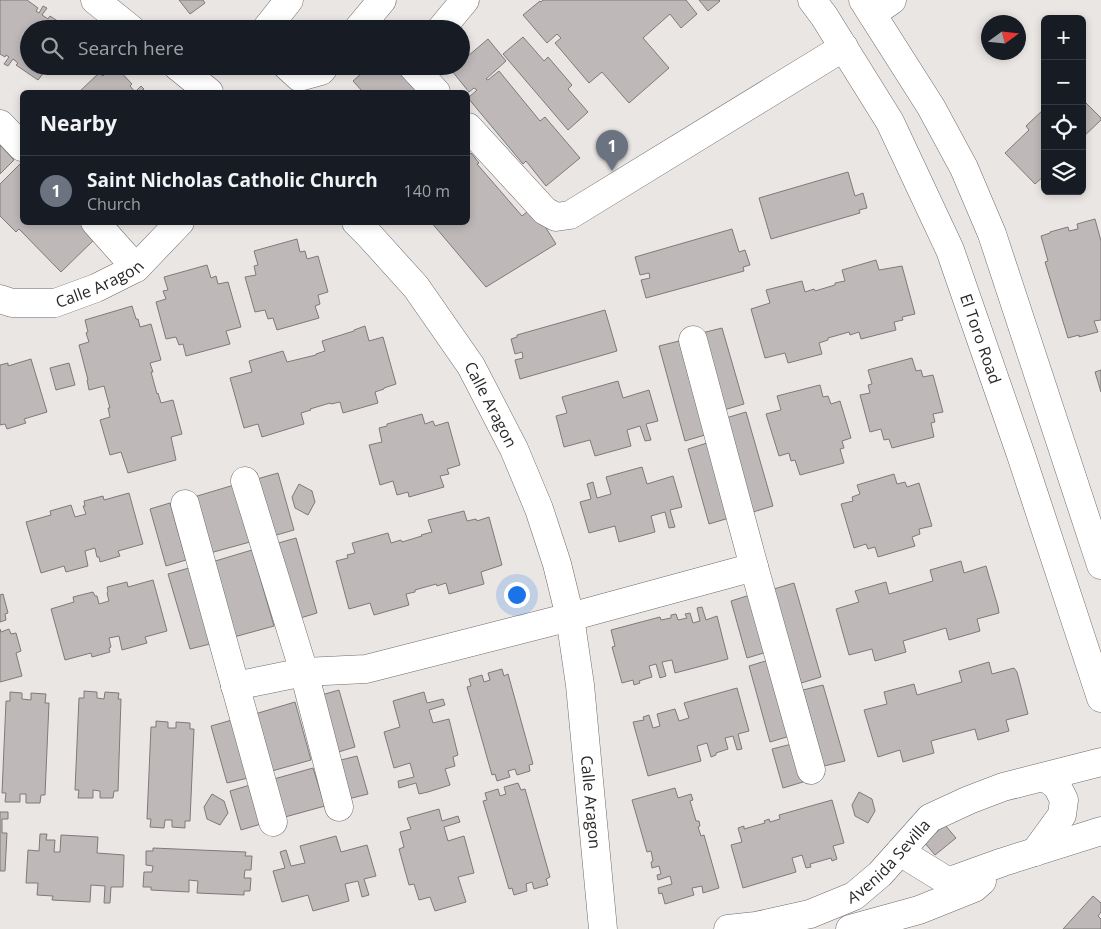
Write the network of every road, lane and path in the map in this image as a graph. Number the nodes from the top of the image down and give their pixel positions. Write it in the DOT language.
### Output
graph roads {
  1 [pos="95,0"];
  2 [pos="289,0"];
  3 [pos="382,0"];
  4 [pos="465,0"];
  5 [pos="812,0"];
  6 [pos="876,5"];
  7 [pos="119,20"];
  8 [pos="273,20"];
  9 [pos="367,20"];
  10 [pos="448,20"];
  11 [pos="844,47"];
  12 [pos="188,75"];
  13 [pos="420,75"];
  14 [pos="207,90"];
  15 [pos="434,90"];
  16 [pos="0,124"];
  17 [pos="470,129"];
  18 [pos="20,145"];
  19 [pos="98,225"];
  20 [pos="177,225"];
  21 [pos="359,225"];
  22 [pos="136,268"];
  23 [pos="0,300"];
  24 [pos="693,340"];
  25 [pos="245,481"];
  26 [pos="185,504"];
  27 [pos="1101,565"];
  28 [pos="754,567"];
  29 [pos="570,617"];
  30 [pos="304,672"];
  31 [pos="235,686"];
  32 [pos="1101,698"];
  33 [pos="1101,762"];
  34 [pos="811,770"];
  35 [pos="1045,777"];
  36 [pos="339,807"];
  37 [pos="273,822"];
  38 [pos="1101,831"];
  39 [pos="900,852"];
  40 [pos="1035,852"];
  41 [pos="1003,862"];
  42 [pos="603,929"];
  43 [pos="728,929"];
  44 [pos="850,929"];
  1 -- 7 [label="street"];
  2 -- 8 [label="street"];
  3 -- 9 [label="street"];
  4 -- 10 [label="street"];
  5 -- 11 [label="street, El Toro Road"];
  6 -- 27 [label="street"];
  11 -- 17 [label="street"];
  11 -- 32 [label="street, El Toro Road"];
  12 -- 14 [label="street"];
  13 -- 15 [label="street"];
  16 -- 18 [label="street"];
  19 -- 22 [label="street"];
  20 -- 22 [label="street, Calle Aragon"];
  21 -- 29 [label="street, Calle Aragon"];
  22 -- 23 [label="street, Calle Aragon"];
  24 -- 28 [label="street"];
  25 -- 30 [label="street"];
  26 -- 31 [label="street"];
  28 -- 29 [label="street"];
  28 -- 34 [label="street"];
  29 -- 30 [label="street"];
  29 -- 42 [label="street, Calle Aragon"];
  30 -- 31 [label="street"];
  30 -- 36 [label="street"];
  31 -- 37 [label="street"];
  33 -- 35 [label="street, Avenida Sevilla"];
  35 -- 39 [label="street, Avenida Sevilla"];
  35 -- 40 [label="street"];
  38 -- 40 [label="street"];
  39 -- 41 [label="street"];
  39 -- 43 [label="street, Avenida Sevilla"];
  40 -- 41 [label="street"];
  41 -- 44 [label="street"];
}
